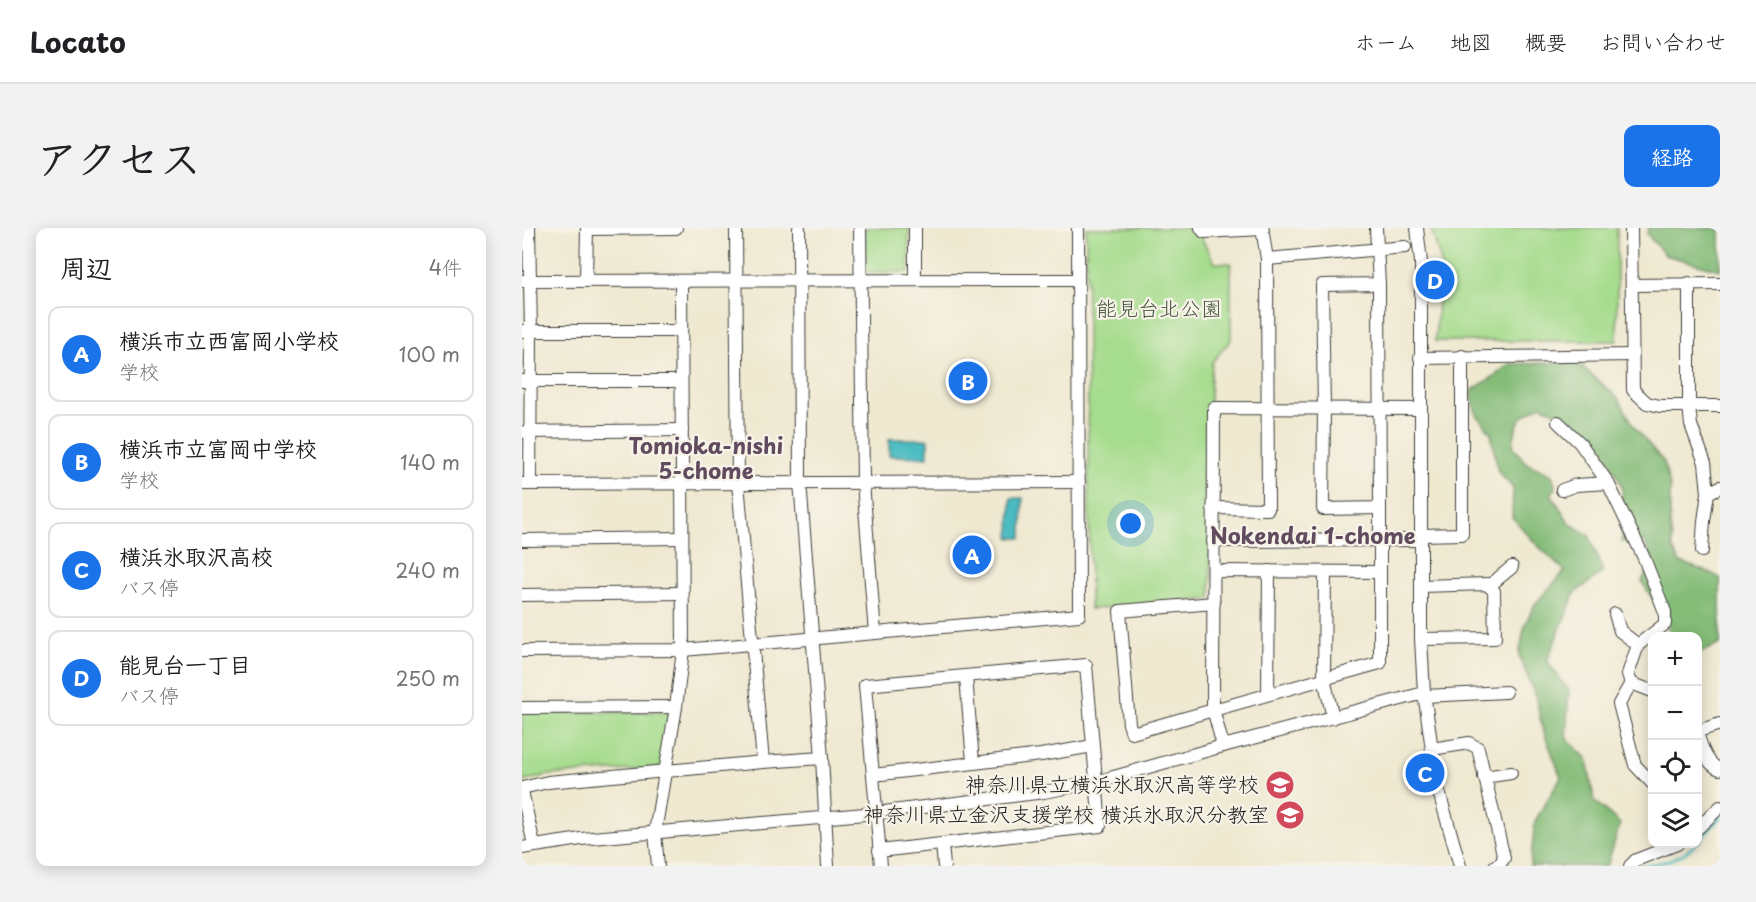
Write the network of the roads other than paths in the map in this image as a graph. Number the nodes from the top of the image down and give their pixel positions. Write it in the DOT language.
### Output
graph roads {
  1 [pos="529,228"];
  2 [pos="676,228"];
  3 [pos="736,228"];
  4 [pos="799,228"];
  5 [pos="860,228"];
  6 [pos="915,228"];
  7 [pos="1078,228"];
  8 [pos="1201,228"];
  9 [pos="1262,228"];
  10 [pos="1376,228"];
  11 [pos="1417,228"];
  12 [pos="1631,228"];
  13 [pos="586,229"];
  14 [pos="1405,248"];
  15 [pos="1378,250"];
  16 [pos="1267,259"];
  17 [pos="799,279"];
  18 [pos="861,279"];
  19 [pos="586,280"];
  20 [pos="681,280"];
  21 [pos="738,280"];
  22 [pos="915,280"];
  23 [pos="1078,280"];
  24 [pos="526,281"];
  25 [pos="1689,283"];
  26 [pos="1379,284"];
  27 [pos="1720,284"];
  28 [pos="1632,285"];
  29 [pos="526,331"];
  30 [pos="681,331"];
  31 [pos="1632,355"];
  32 [pos="1462,356"];
  33 [pos="1420,358"];
  34 [pos="526,381"];
  35 [pos="681,381"];
  36 [pos="1689,406"];
  37 [pos="1720,406"];
  38 [pos="1268,408"];
  39 [pos="1324,409"];
  40 [pos="1380,409"];
  41 [pos="1421,409"];
  42 [pos="1558,422"];
  43 [pos="682,430"];
  44 [pos="526,432"];
  45 [pos="800,482"];
  46 [pos="1079,482"];
  47 [pos="738,483"];
  48 [pos="863,483"];
  49 [pos="1608,483"];
  50 [pos="526,484"];
  51 [pos="682,484"];
  52 [pos="1720,487"];
  53 [pos="1562,490"];
  54 [pos="1708,493"];
  55 [pos="1213,508"];
  56 [pos="1380,508"];
  57 [pos="1420,537"];
  58 [pos="682,538"];
  59 [pos="522,540"];
  60 [pos="1214,541"];
  61 [pos="1379,541"];
  62 [pos="1702,551"];
  63 [pos="1512,567"];
  64 [pos="1214,571"];
  65 [pos="1269,572"];
  66 [pos="1324,572"];
  67 [pos="1379,572"];
  68 [pos="1421,586"];
  69 [pos="1489,586"];
  70 [pos="682,594"];
  71 [pos="522,595"];
  72 [pos="1214,603"];
  73 [pos="1615,614"];
  74 [pos="875,633"];
  75 [pos="813,638"];
  76 [pos="1421,639"];
  77 [pos="752,644"];
  78 [pos="1638,645"];
  79 [pos="683,650"];
  80 [pos="522,651"];
  81 [pos="966,677"];
  82 [pos="1324,678"];
  83 [pos="1631,683"];
  84 [pos="1648,689"];
  85 [pos="1506,692"];
  86 [pos="1268,694"];
  87 [pos="1424,695"];
  88 [pos="676,707"];
  89 [pos="522,708"];
  90 [pos="1213,709"];
  91 [pos="1333,718"];
  92 [pos="1720,724"];
  93 [pos="1702,730"];
  94 [pos="1700,740"];
  95 [pos="1093,746"];
  96 [pos="1223,746"];
  97 [pos="1432,749"];
  98 [pos="822,758"];
  99 [pos="763,762"];
  100 [pos="973,762"];
  101 [pos="1720,769"];
  102 [pos="665,772"];
  103 [pos="1511,773"];
  104 [pos="873,775"];
  105 [pos="1484,777"];
  106 [pos="1648,778"];
  107 [pos="1096,783"];
  108 [pos="522,789"];
  109 [pos="1720,807"];
  110 [pos="876,813"];
  111 [pos="824,818"];
  112 [pos="1702,824"];
  113 [pos="655,832"];
  114 [pos="942,844"];
  115 [pos="528,847"];
  116 [pos="1666,848"];
  117 [pos="879,851"];
  118 [pos="1633,863"];
  119 [pos="658,866"];
  120 [pos="828,866"];
  121 [pos="880,866"];
  122 [pos="944,866"];
  123 [pos="1460,866"];
  124 [pos="1495,866"];
  1 -- 24 [label="street"];
  2 -- 13 [label="street"];
  3 -- 21 [label="street"];
  4 -- 17 [label="street"];
  5 -- 18 [label="street"];
  6 -- 22 [label="street"];
  7 -- 23 [label="street"];
  8 -- 9 [label="street"];
  9 -- 16 [label="street"];
  10 -- 15 [label="street"];
  11 -- 33 [label="street"];
  12 -- 28 [label="street"];
  13 -- 19 [label="street"];
  14 -- 15 [label="street"];
  15 -- 16 [label="street"];
  15 -- 26 [label="street"];
  16 -- 38 [label="street"];
  17 -- 18 [label="street"];
  17 -- 21 [label="street"];
  17 -- 45 [label="street"];
  18 -- 22 [label="street"];
  18 -- 48 [label="street"];
  19 -- 20 [label="street"];
  19 -- 24 [label="street"];
  20 -- 21 [label="street"];
  20 -- 30 [label="street"];
  21 -- 47 [label="street"];
  22 -- 23 [label="street"];
  23 -- 46 [label="street"];
  24 -- 29 [label="street"];
  25 -- 27 [label="street"];
  25 -- 28 [label="street"];
  25 -- 36 [label="street"];
  26 -- 39 [label="street"];
  26 -- 40 [label="street"];
  28 -- 31 [label="street"];
  29 -- 30 [label="street"];
  29 -- 34 [label="street"];
  30 -- 35 [label="street"];
  31 -- 32 [label="street"];
  31 -- 36 [label="street"];
  32 -- 33 [label="street"];
  32 -- 57 [label="street"];
  33 -- 41 [label="street"];
  34 -- 35 [label="street"];
  34 -- 44 [label="street"];
  35 -- 43 [label="street"];
  36 -- 37 [label="street"];
  36 -- 54 [label="street"];
  38 -- 39 [label="street"];
  38 -- 55 [label="street"];
  38 -- 55 [label="street"];
  39 -- 40 [label="street"];
  39 -- 56 [label="street"];
  40 -- 41 [label="street"];
  40 -- 56 [label="street"];
  41 -- 57 [label="street"];
  42 -- 49 [label="street"];
  43 -- 44 [label="street"];
  43 -- 51 [label="street"];
  44 -- 50 [label="street"];
  45 -- 47 [label="street"];
  45 -- 48 [label="street"];
  45 -- 75 [label="street"];
  46 -- 48 [label="street"];
  46 -- 74 [label="street"];
  47 -- 51 [label="street"];
  47 -- 77 [label="street"];
  48 -- 74 [label="street"];
  49 -- 53 [label="street"];
  49 -- 78 [label="street"];
  50 -- 51 [label="street"];
  51 -- 58 [label="street"];
  52 -- 54 [label="street"];
  54 -- 62 [label="street"];
  55 -- 60 [label="street"];
  56 -- 61 [label="street"];
  57 -- 61 [label="street"];
  57 -- 68 [label="street"];
  58 -- 59 [label="street"];
  58 -- 70 [label="street"];
  60 -- 61 [label="street"];
  60 -- 64 [label="street"];
  61 -- 67 [label="street"];
  63 -- 69 [label="street"];
  64 -- 65 [label="street"];
  64 -- 72 [label="street"];
  65 -- 66 [label="street"];
  65 -- 86 [label="street"];
  66 -- 67 [label="street"];
  66 -- 82 [label="street"];
  67 -- 82 [label="street"];
  68 -- 69 [label="street"];
  68 -- 76 [label="street"];
  69 -- 76 [label="street"];
  70 -- 71 [label="street"];
  70 -- 79 [label="street"];
  72 -- 90 [label="street"];
  72 -- 90 [label="street"];
  73 -- 78 [label="street"];
  74 -- 75 [label="street"];
  75 -- 77 [label="street"];
  75 -- 98 [label="street"];
  76 -- 87 [label="street"];
  77 -- 79 [label="street"];
  77 -- 99 [label="street"];
  78 -- 83 [label="street"];
  79 -- 80 [label="street"];
  79 -- 88 [label="street"];
  81 -- 95 [label="street"];
  81 -- 100 [label="street"];
  81 -- 104 [label="street"];
  82 -- 86 [label="street"];
  82 -- 91 [label="street"];
  83 -- 84 [label="street"];
  83 -- 106 [label="street"];
  85 -- 87 [label="street"];
  86 -- 90 [label="street"];
  87 -- 91 [label="street"];
  87 -- 97 [label="street"];
  88 -- 89 [label="street"];
  88 -- 102 [label="street"];
  90 -- 96 [label="street"];
  91 -- 96 [label="street"];
  92 -- 93 [label="street"];
  94 -- 101 [label="street"];
  95 -- 100 [label="street"];
  95 -- 107 [label="street"];
  96 -- 107 [label="street"];
  97 -- 105 [label="street"];
  97 -- 123 [label="street"];
  98 -- 99 [label="street"];
  98 -- 111 [label="street"];
  99 -- 102 [label="street"];
  100 -- 104 [label="street"];
  102 -- 108 [label="street"];
  102 -- 113 [label="street"];
  103 -- 105 [label="street"];
  104 -- 110 [label="street"];
  105 -- 124 [label="street"];
  107 -- 110 [label="street"];
  107 -- 114 [label="street"];
  108 -- 115 [label="street"];
  109 -- 112 [label="street"];
  110 -- 111 [label="street"];
  110 -- 117 [label="street"];
  111 -- 113 [label="street"];
  111 -- 120 [label="street"];
  113 -- 115 [label="street"];
  113 -- 119 [label="street"];
  114 -- 117 [label="street"];
  114 -- 122 [label="street"];
  116 -- 118 [label="street"];
  117 -- 121 [label="street"];
}
